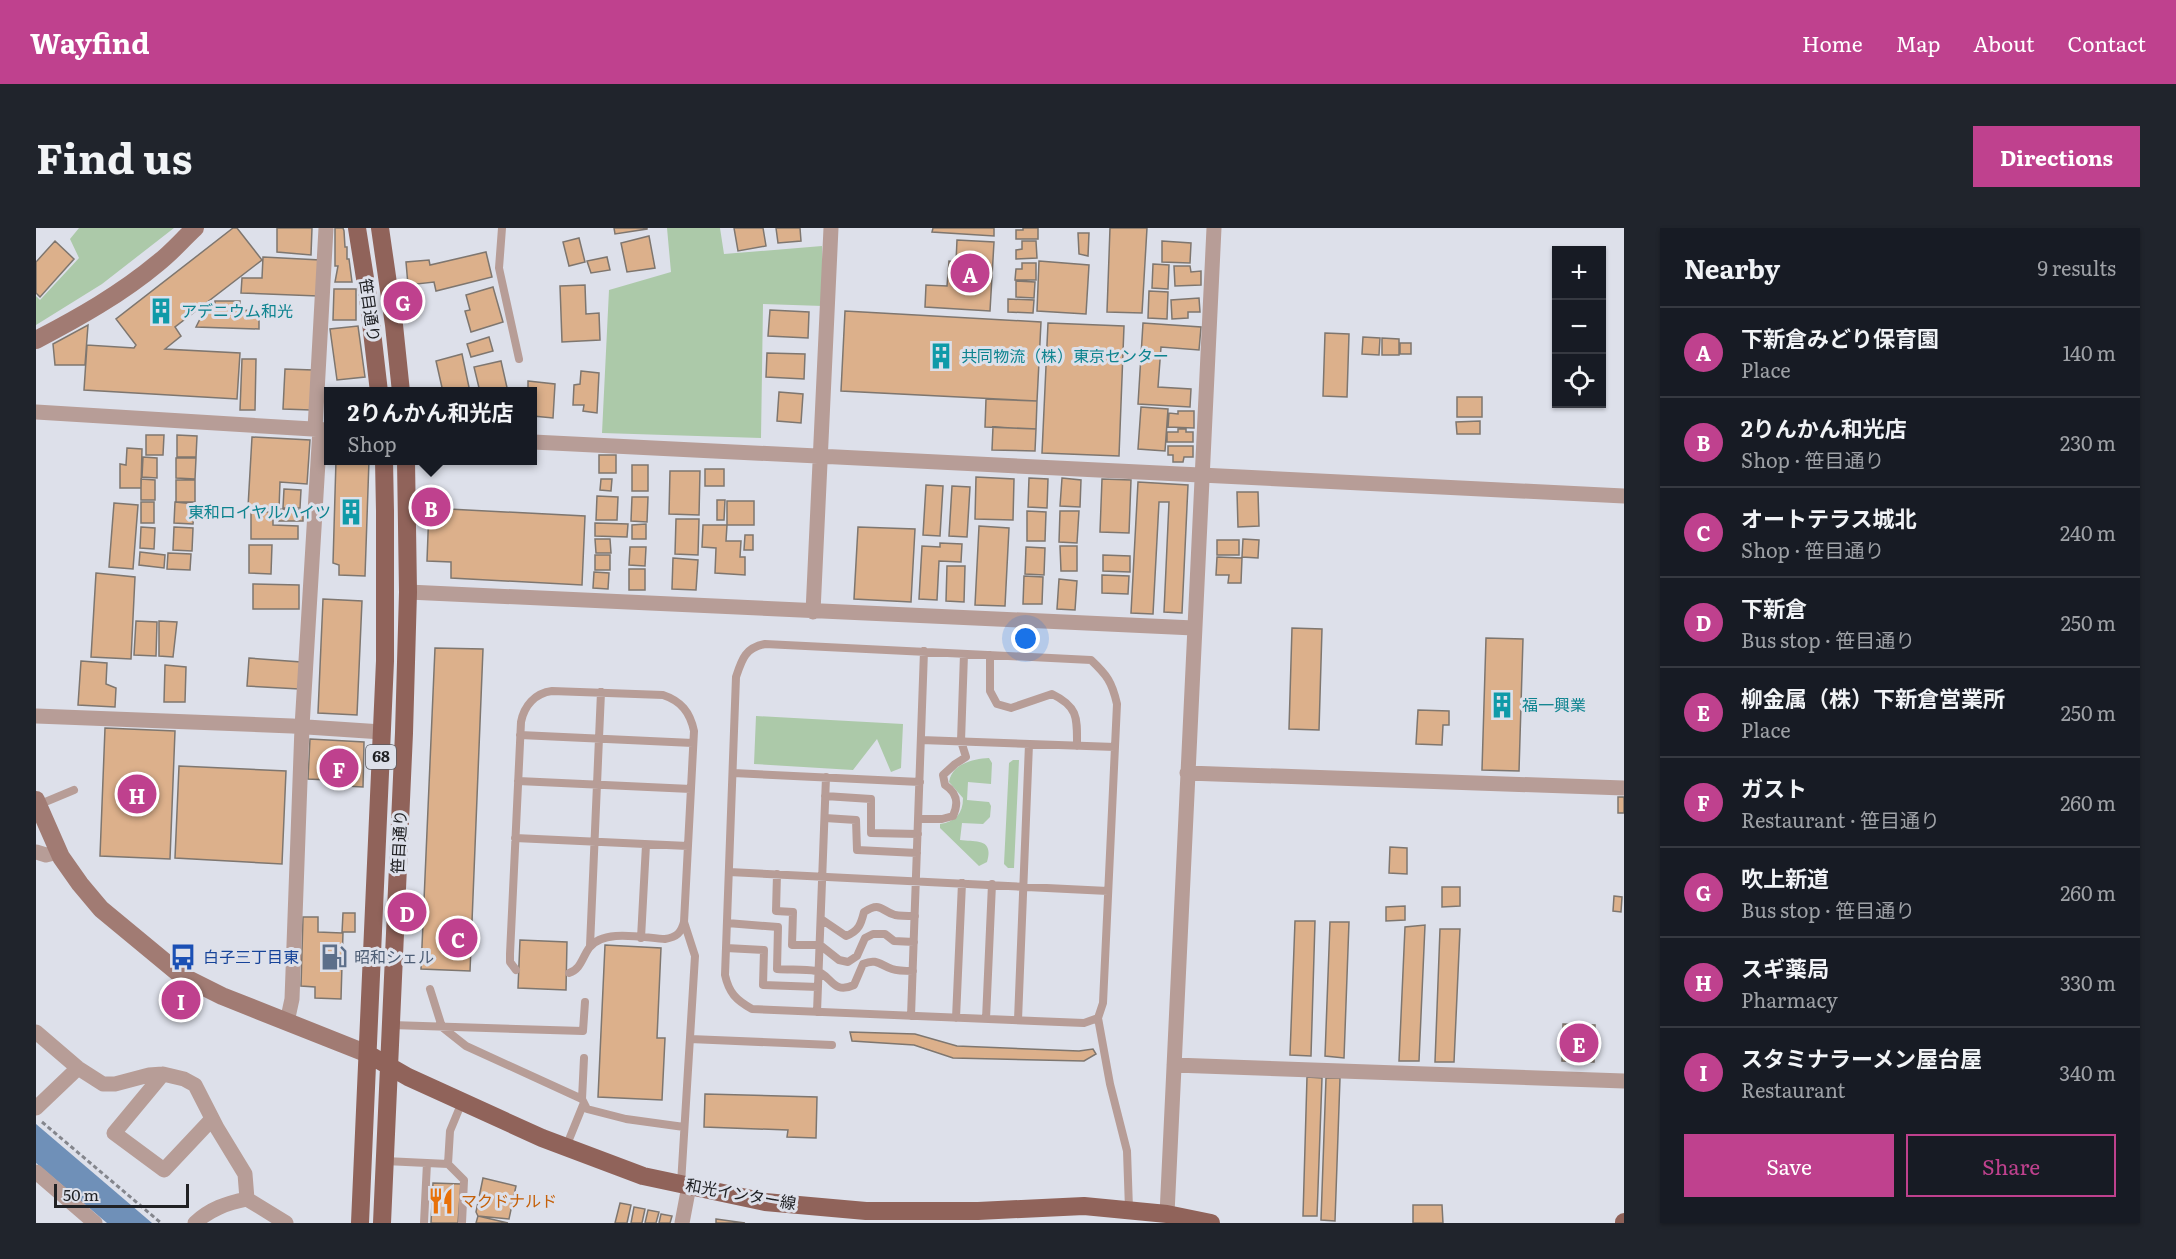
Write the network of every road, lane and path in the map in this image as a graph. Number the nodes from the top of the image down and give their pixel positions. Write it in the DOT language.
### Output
graph roads {
  1 [pos="195,228"];
  2 [pos="326,228"];
  3 [pos="357,228"];
  4 [pos="380,228"];
  5 [pos="502,228"];
  6 [pos="831,228"];
  7 [pos="1214,228"];
  8 [pos="36,340"];
  9 [pos="519,359"];
  10 [pos="378,387"];
  11 [pos="400,387"];
  12 [pos="36,412"];
  13 [pos="321,429"];
  14 [pos="537,442"];
  15 [pos="819,457"];
  16 [pos="384,465"];
  17 [pos="406,465"];
  18 [pos="1202,475"];
  19 [pos="1624,496"];
  20 [pos="408,592"];
  21 [pos="813,612"];
  22 [pos="1194,628"];
  23 [pos="924,651"];
  24 [pos="964,654"];
  25 [pos="990,655"];
  26 [pos="601,692"];
  27 [pos="36,717"];
  28 [pos="302,727"];
  29 [pos="382,732"];
  30 [pos="520,735"];
  31 [pos="600,738"];
  32 [pos="921,740"];
  33 [pos="961,741"];
  34 [pos="693,743"];
  35 [pos="1029,744"];
  36 [pos="1077,746"];
  37 [pos="1115,747"];
  38 [pos="733,773"];
  39 [pos="1187,773"];
  40 [pos="826,777"];
  41 [pos="518,781"];
  42 [pos="920,782"];
  43 [pos="597,784"];
  44 [pos="1624,788"];
  45 [pos="691,789"];
  46 [pos="75,790"];
  47 [pos="825,796"];
  48 [pos="37,802"];
  49 [pos="825,818"];
  50 [pos="919,819"];
  51 [pos="918,834"];
  52 [pos="515,838"];
  53 [pos="595,843"];
  54 [pos="646,845"];
  55 [pos="688,846"];
  56 [pos="36,852"];
  57 [pos="58,852"];
  58 [pos="917,853"];
  59 [pos="729,872"];
  60 [pos="777,874"];
  61 [pos="823,876"];
  62 [pos="916,880"];
  63 [pos="962,883"];
  64 [pos="992,884"];
  65 [pos="1024,886"];
  66 [pos="1108,891"];
  67 [pos="915,916"];
  68 [pos="821,919"];
  69 [pos="684,922"];
  70 [pos="727,923"];
  71 [pos="641,938"];
  72 [pos="914,942"];
  73 [pos="820,945"];
  74 [pos="590,946"];
  75 [pos="726,948"];
  76 [pos="516,970"];
  77 [pos="913,971"];
  78 [pos="819,972"];
  79 [pos="569,973"];
  80 [pos="818,987"];
  81 [pos="430,989"];
  82 [pos="585,1002"];
  83 [pos="817,1012"];
  84 [pos="911,1016"];
  85 [pos="956,1018"];
  86 [pos="1098,1018"];
  87 [pos="986,1019"];
  88 [pos="1018,1020"];
  89 [pos="287,1022"];
  90 [pos="391,1025"];
  91 [pos="442,1027"];
  92 [pos="36,1032"];
  93 [pos="690,1039"];
  94 [pos="832,1045"];
  95 [pos="368,1054"];
  96 [pos="584,1059"];
  97 [pos="1174,1065"];
  98 [pos="390,1067"];
  99 [pos="78,1068"];
  100 [pos="163,1074"];
  101 [pos="1624,1081"];
  102 [pos="462,1102"];
  103 [pos="582,1102"];
  104 [pos="36,1108"];
  105 [pos="36,1117"];
  106 [pos="212,1119"];
  107 [pos="684,1126"];
  108 [pos="566,1147"];
  109 [pos="385,1161"];
  110 [pos="427,1162"];
  111 [pos="448,1164"];
  112 [pos="36,1172"];
  113 [pos="685,1185"];
  114 [pos="247,1199"];
  115 [pos="1129,1210"];
  116 [pos="971,1217"];
  117 [pos="1168,1218"];
  118 [pos="93,1222"];
  119 [pos="161,1223"];
  120 [pos="195,1223"];
  121 [pos="286,1223"];
  122 [pos="360,1223"];
  123 [pos="382,1223"];
  124 [pos="424,1223"];
  125 [pos="462,1223"];
  126 [pos="682,1223"];
  127 [pos="1211,1223"];
  1 -- 8 [label="street"];
  2 -- 13 [label="street"];
  3 -- 10 [label="main road, 笹目通り"];
  4 -- 11 [label="main road, 笹目通り"];
  5 -- 9 [label="lane"];
  6 -- 15 [label="street"];
  7 -- 18 [label="street"];
  12 -- 13 [label="street"];
  13 -- 28 [label="street"];
  14 -- 15 [label="street"];
  15 -- 18 [label="street"];
  15 -- 21 [label="street"];
  16 -- 29 [label="main road, 笹目通り / 68"];
  17 -- 20 [label="main road, 笹目通り / 68"];
  18 -- 19 [label="street"];
  18 -- 22 [label="street"];
  20 -- 21 [label="street"];
  20 -- 90 [label="main road, 笹目通り / 68"];
  21 -- 22 [label="street"];
  22 -- 39 [label="street"];
  23 -- 24 [label="lane"];
  23 -- 32 [label="lane"];
  23 -- 38 [label="lane"];
  24 -- 25 [label="lane"];
  24 -- 33 [label="lane"];
  25 -- 36 [label="lane"];
  25 -- 37 [label="lane"];
  26 -- 30 [label="lane"];
  26 -- 31 [label="lane"];
  26 -- 34 [label="lane"];
  27 -- 28 [label="street"];
  28 -- 29 [label="street"];
  28 -- 89 [label="street"];
  29 -- 95 [label="main road, 笹目通り / 68"];
  30 -- 31 [label="lane"];
  30 -- 41 [label="lane"];
  31 -- 34 [label="lane"];
  31 -- 43 [label="lane"];
  32 -- 33 [label="lane"];
  32 -- 42 [label="lane"];
  33 -- 35 [label="lane"];
  33 -- 50 [label="lane"];
  34 -- 45 [label="lane"];
  35 -- 36 [label="lane"];
  35 -- 65 [label="lane"];
  36 -- 37 [label="lane"];
  37 -- 66 [label="lane"];
  38 -- 40 [label="lane"];
  38 -- 59 [label="lane"];
  39 -- 44 [label="street"];
  39 -- 97 [label="street"];
  40 -- 42 [label="lane"];
  40 -- 47 [label="lane"];
  41 -- 43 [label="lane"];
  41 -- 52 [label="lane"];
  42 -- 50 [label="lane"];
  43 -- 45 [label="lane"];
  43 -- 53 [label="lane"];
  45 -- 55 [label="lane"];
  46 -- 48 [label="lane"];
  47 -- 49 [label="lane"];
  47 -- 51 [label="lane"];
  48 -- 57 [label="street"];
  49 -- 58 [label="lane"];
  49 -- 61 [label="lane"];
  50 -- 51 [label="lane"];
  51 -- 58 [label="lane"];
  52 -- 53 [label="lane"];
  52 -- 76 [label="lane"];
  53 -- 54 [label="lane"];
  53 -- 74 [label="lane"];
  54 -- 55 [label="lane"];
  54 -- 71 [label="lane"];
  55 -- 69 [label="lane"];
  56 -- 57 [label="street"];
  57 -- 89 [label="street"];
  58 -- 62 [label="lane"];
  59 -- 60 [label="lane"];
  59 -- 70 [label="lane"];
  60 -- 61 [label="lane"];
  60 -- 73 [label="lane"];
  61 -- 62 [label="lane"];
  61 -- 68 [label="lane"];
  62 -- 63 [label="lane"];
  62 -- 67 [label="lane"];
  63 -- 64 [label="lane"];
  63 -- 85 [label="lane"];
  64 -- 65 [label="lane"];
  64 -- 87 [label="lane"];
  65 -- 66 [label="lane"];
  65 -- 88 [label="lane"];
  66 -- 86 [label="lane"];
  67 -- 68 [label="lane"];
  67 -- 72 [label="lane"];
  68 -- 73 [label="lane"];
  69 -- 71 [label="lane"];
  69 -- 93 [label="lane"];
  70 -- 75 [label="lane"];
  70 -- 78 [label="lane"];
  71 -- 74 [label="lane"];
  72 -- 73 [label="lane"];
  72 -- 77 [label="lane"];
  73 -- 78 [label="lane"];
  74 -- 79 [label="lane"];
  75 -- 80 [label="lane"];
  75 -- 83 [label="lane"];
  77 -- 78 [label="lane"];
  77 -- 84 [label="lane"];
  78 -- 80 [label="lane"];
  80 -- 83 [label="lane"];
  81 -- 91 [label="lane"];
  82 -- 91 [label="lane"];
  83 -- 84 [label="lane"];
  84 -- 85 [label="lane"];
  85 -- 87 [label="lane"];
  86 -- 88 [label="lane"];
  86 -- 115 [label="lane"];
  87 -- 88 [label="lane"];
  89 -- 95 [label="street"];
  90 -- 91 [label="lane"];
  90 -- 98 [label="main road, 笹目通り / 68"];
  91 -- 103 [label="lane"];
  92 -- 99 [label="street"];
  93 -- 94 [label="lane"];
  93 -- 107 [label="lane"];
  95 -- 98 [label="main road, 和光インター線"];
  95 -- 122 [label="main road, 笹目通り / 68"];
  96 -- 103 [label="lane"];
  97 -- 101 [label="street"];
  97 -- 117 [label="street"];
  98 -- 102 [label="main road, 和光インター線"];
  98 -- 109 [label="main road, 笹目通り / 68"];
  99 -- 100 [label="street"];
  99 -- 104 [label="street"];
  100 -- 106 [label="street"];
  100 -- 106 [label="street"];
  102 -- 108 [label="main road, 和光インター線"];
  102 -- 111 [label="lane"];
  103 -- 107 [label="lane"];
  103 -- 108 [label="lane"];
  105 -- 119 [label="path"];
  106 -- 114 [label="street"];
  107 -- 113 [label="lane"];
  108 -- 113 [label="main road, 和光インター線"];
  109 -- 110 [label="lane"];
  109 -- 123 [label="main road, 笹目通り / 68"];
  110 -- 111 [label="lane"];
  110 -- 124 [label="lane"];
  111 -- 125 [label="lane"];
  112 -- 118 [label="street"];
  113 -- 116 [label="main road, 和光インター線"];
  113 -- 126 [label="street"];
  114 -- 120 [label="street"];
  114 -- 121 [label="street"];
  115 -- 116 [label="main road, 和光インター線"];
  115 -- 117 [label="main road, 和光インター線"];
  117 -- 127 [label="main road, 和光インター線"];
}
